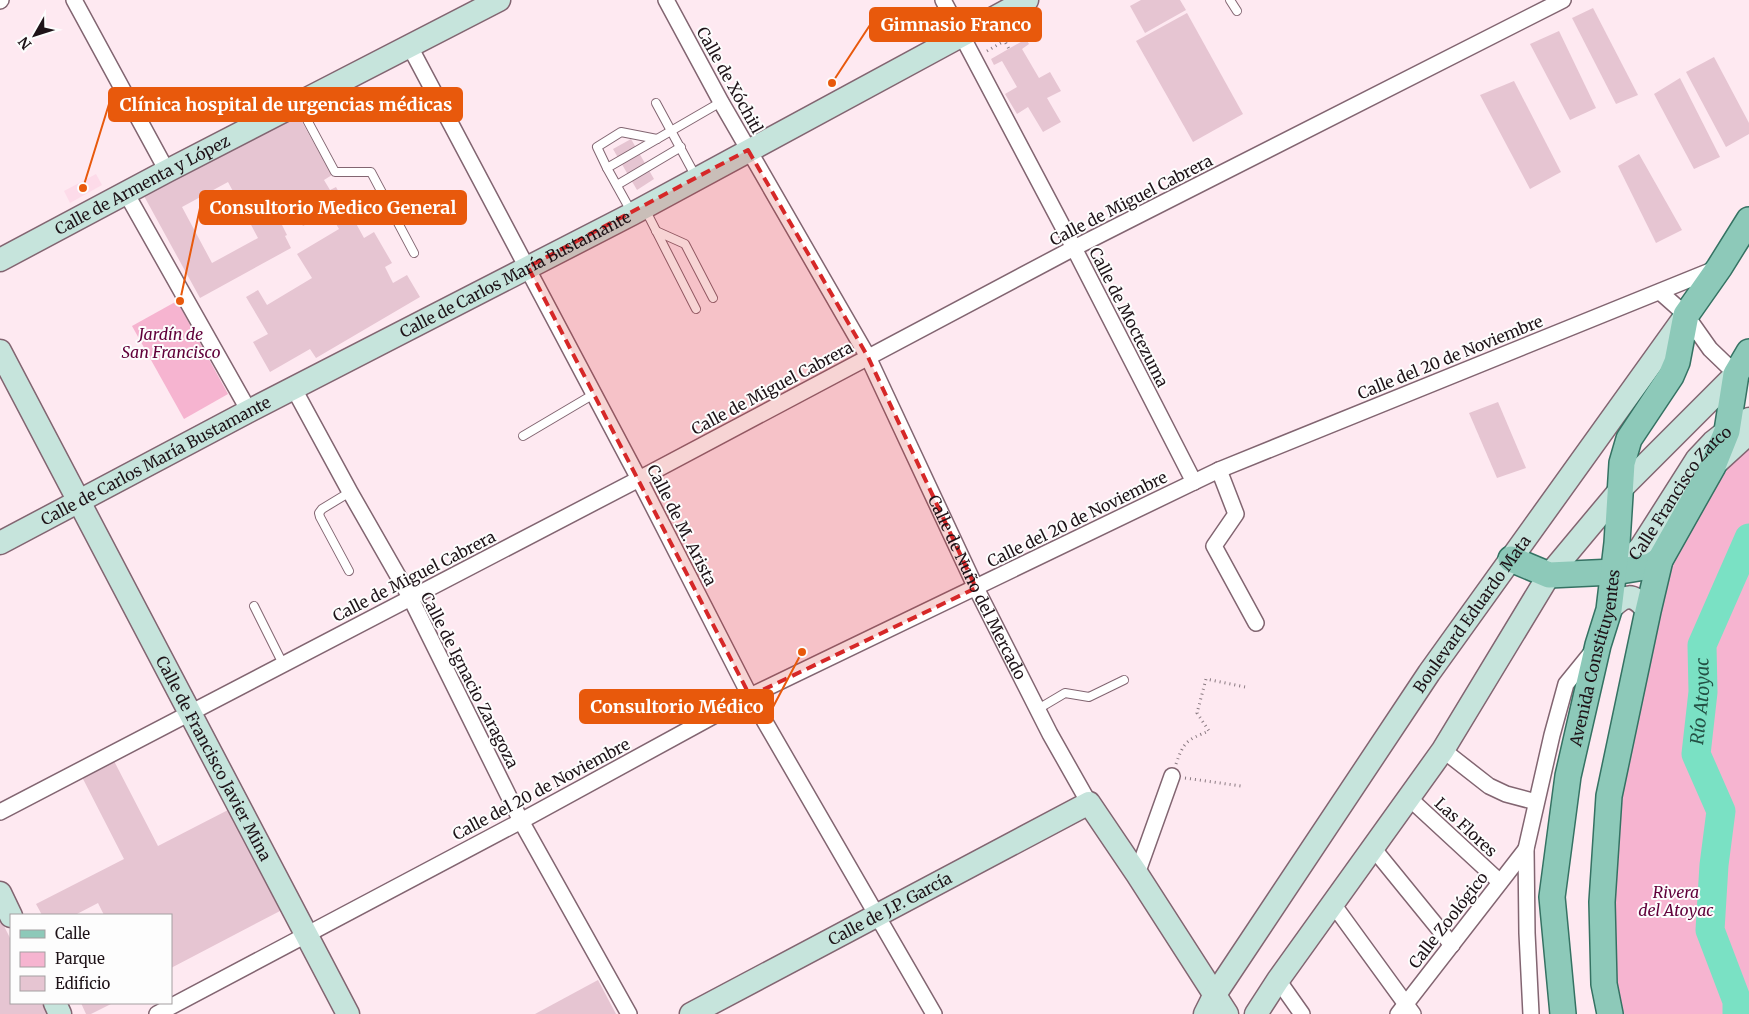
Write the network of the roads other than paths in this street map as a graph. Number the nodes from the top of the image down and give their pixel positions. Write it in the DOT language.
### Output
graph roads {
  1 [pos="74,0"];
  2 [pos="499,0"];
  3 [pos="666,0"];
  4 [pos="943,0"];
  5 [pos="1027,0"];
  6 [pos="1230,0"];
  7 [pos="1564,0"];
  8 [pos="1237,11"];
  9 [pos="961,36"];
  10 [pos="408,46"];
  11 [pos="721,102"];
  12 [pos="656,103"];
  13 [pos="298,104"];
  14 [pos="671,130"];
  15 [pos="656,139"];
  16 [pos="680,147"];
  17 [pos="748,150"];
  18 [pos="607,168"];
  19 [pos="167,171"];
  20 [pos="697,179"];
  21 [pos="616,185"];
  22 [pos="126,193"];
  23 [pos="638,211"];
  24 [pos="1749,220"];
  25 [pos="656,230"];
  26 [pos="1074,248"];
  27 [pos="414,253"];
  28 [pos="0,260"];
  29 [pos="528,267"];
  30 [pos="1719,268"];
  31 [pos="1660,292"];
  32 [pos="712,298"];
  33 [pos="696,309"];
  34 [pos="1686,315"];
  35 [pos="0,351"];
  36 [pos="1749,352"];
  37 [pos="868,357"];
  38 [pos="1736,374"];
  39 [pos="294,389"];
  40 [pos="594,394"];
  41 [pos="250,411"];
  42 [pos="1749,418"];
  43 [pos="1738,432"];
  44 [pos="523,436"];
  45 [pos="1220,470"];
  46 [pos="639,479"];
  47 [pos="1194,482"];
  48 [pos="1620,490"];
  49 [pos="350,492"];
  50 [pos="79,503"];
  51 [pos="0,543"];
  52 [pos="1511,559"];
  53 [pos="1660,560"];
  54 [pos="350,571"];
  55 [pos="1614,572"];
  56 [pos="1549,575"];
  57 [pos="976,588"];
  58 [pos="410,598"];
  59 [pos="254,606"];
  60 [pos="1609,610"];
  61 [pos="1648,611"];
  62 [pos="1256,623"];
  63 [pos="1598,645"];
  64 [pos="283,664"];
  65 [pos="1124,680"];
  66 [pos="750,696"];
  67 [pos="1038,709"];
  68 [pos="191,712"];
  69 [pos="1443,750"];
  70 [pos="1172,776"];
  71 [pos="1409,798"];
  72 [pos="1536,802"];
  73 [pos="1089,803"];
  74 [pos="0,812"];
  75 [pos="521,820"];
  76 [pos="1373,848"];
  77 [pos="1526,849"];
  78 [pos="1137,874"];
  79 [pos="1500,882"];
  80 [pos="0,893"];
  81 [pos="1333,904"];
  82 [pos="10,914"];
  83 [pos="876,916"];
  84 [pos="306,936"];
  85 [pos="1452,945"];
  86 [pos="1278,980"];
  87 [pos="1211,1010"];
  88 [pos="1406,1010"];
  89 [pos="157,1014"];
  90 [pos="348,1014"];
  91 [pos="629,1014"];
  92 [pos="691,1014"];
  93 [pos="934,1014"];
  94 [pos="1256,1014"];
  95 [pos="1302,1014"];
  96 [pos="1531,1014"];
  97 [pos="1563,1014"];
  98 [pos="1610,1014"];
  1 -- 19 [label="street"];
  2 -- 10 [label="street, Calle de Armenta y López"];
  3 -- 11 [label="street, Calle de Xóchitl"];
  4 -- 9 [label="street, Calle de Moctezuma"];
  5 -- 9 [label="street, Calle de Carlos María Bustamante"];
  6 -- 8 [label="lane"];
  7 -- 26 [label="street, Calle de Miguel Cabrera"];
  9 -- 17 [label="street, Calle de Carlos María Bustamante"];
  9 -- 26 [label="street, Calle de Moctezuma"];
  10 -- 13 [label="street, Calle de Armenta y López"];
  10 -- 29 [label="street, Calle de M. Arista"];
  11 -- 14 [label="lane"];
  11 -- 17 [label="street, Calle de Xóchitl"];
  12 -- 14 [label="lane"];
  13 -- 19 [label="street, Calle de Armenta y López"];
  13 -- 27 [label="lane"];
  14 -- 15 [label="lane"];
  14 -- 16 [label="lane"];
  15 -- 18 [label="lane"];
  15 -- 18 [label="lane"];
  16 -- 20 [label="lane"];
  16 -- 21 [label="lane"];
  17 -- 20 [label="street, Calle de Carlos María Bustamante"];
  17 -- 37 [label="street, Calle de Nuño del Mercado"];
  18 -- 21 [label="lane"];
  19 -- 22 [label="street, Calle de Armenta y López"];
  20 -- 23 [label="street, Calle de Carlos María Bustamante"];
  21 -- 23 [label="lane"];
  22 -- 28 [label="street, Calle de Armenta y López"];
  22 -- 41 [label="street"];
  23 -- 25 [label="lane"];
  23 -- 29 [label="street, Calle de Carlos María Bustamante"];
  24 -- 30 [label="main road, Boulevard Eduardo Mata"];
  25 -- 32 [label="lane"];
  25 -- 33 [label="lane"];
  26 -- 37 [label="street, Calle de Miguel Cabrera"];
  26 -- 47 [label="street, Calle de Moctezuma"];
  29 -- 39 [label="street, Calle de Carlos María Bustamante"];
  29 -- 40 [label="street, Calle de M. Arista"];
  30 -- 31 [label="street, Calle del 20 de Noviembre"];
  30 -- 34 [label="main road, Boulevard Eduardo Mata"];
  31 -- 34 [label="street"];
  31 -- 45 [label="street, Calle del 20 de Noviembre"];
  34 -- 38 [label="street"];
  34 -- 48 [label="main road, Avenida Constituyentes"];
  34 -- 52 [label="street, Boulevard Eduardo Mata"];
  35 -- 50 [label="street, Calle de Francisco Javier Mina"];
  36 -- 38 [label="main road"];
  37 -- 46 [label="street, Calle de Miguel Cabrera"];
  37 -- 57 [label="street, Calle de Nuño del Mercado"];
  38 -- 43 [label="main road"];
  38 -- 48 [label="street"];
  39 -- 41 [label="street, Calle de Carlos María Bustamante"];
  39 -- 49 [label="street, Calle de Ignacio Zaragoza"];
  40 -- 44 [label="lane"];
  40 -- 46 [label="street, Calle de M. Arista"];
  41 -- 50 [label="street, Calle de Carlos María Bustamante"];
  42 -- 43 [label="street, Calle Francisco Zarco"];
  43 -- 53 [label="main road"];
  43 -- 55 [label="street, Calle Francisco Zarco"];
  45 -- 47 [label="street, Calle del 20 de Noviembre"];
  45 -- 62 [label="street"];
  46 -- 58 [label="street, Calle de Miguel Cabrera"];
  46 -- 66 [label="street, Calle de M. Arista"];
  47 -- 57 [label="street, Calle del 20 de Noviembre"];
  48 -- 55 [label="main road, Avenida Constituyentes"];
  48 -- 56 [label="street"];
  49 -- 54 [label="lane"];
  49 -- 58 [label="street, Calle de Ignacio Zaragoza"];
  50 -- 51 [label="street, Calle de Carlos María Bustamante"];
  50 -- 68 [label="street, Calle de Francisco Javier Mina"];
  52 -- 56 [label="main road"];
  52 -- 87 [label="street, Boulevard Eduardo Mata"];
  53 -- 55 [label="main road"];
  53 -- 61 [label="main road"];
  55 -- 56 [label="main road"];
  55 -- 60 [label="main road, Avenida Constituyentes"];
  56 -- 69 [label="street"];
  57 -- 66 [label="street, Calle del 20 de Noviembre"];
  57 -- 67 [label="street, Calle de Nuño del Mercado"];
  58 -- 64 [label="street, Calle de Miguel Cabrera"];
  58 -- 75 [label="street, Calle de Ignacio Zaragoza"];
  59 -- 64 [label="lane"];
  60 -- 61 [label="street"];
  60 -- 63 [label="main road, Avenida Constituyentes"];
  61 -- 98 [label="main road"];
  63 -- 72 [label="street"];
  63 -- 97 [label="main road, Avenida Constituyentes"];
  64 -- 68 [label="street, Calle de Miguel Cabrera"];
  65 -- 67 [label="lane"];
  66 -- 75 [label="street, Calle del 20 de Noviembre"];
  66 -- 83 [label="street, Calle de M. Arista"];
  67 -- 73 [label="street, Calle de Nuño del Mercado"];
  68 -- 74 [label="street, Calle de Miguel Cabrera"];
  68 -- 84 [label="street, Calle de Francisco Javier Mina"];
  69 -- 71 [label="street"];
  69 -- 72 [label="street"];
  70 -- 78 [label="street"];
  71 -- 76 [label="street"];
  71 -- 79 [label="street, Las Flores"];
  72 -- 77 [label="street"];
  73 -- 78 [label="street, Calle de Nuño del Mercado"];
  73 -- 83 [label="street, Calle de J.P. García"];
  75 -- 84 [label="street, Calle del 20 de Noviembre"];
  75 -- 91 [label="street, Calle de Ignacio Zaragoza"];
  76 -- 81 [label="street"];
  76 -- 85 [label="street"];
  77 -- 79 [label="street, Calle Zoológico"];
  77 -- 96 [label="street"];
  78 -- 87 [label="street, Calle de Nuño del Mercado"];
  79 -- 85 [label="street, Calle Zoológico"];
  80 -- 82 [label="street"];
  81 -- 86 [label="street"];
  81 -- 88 [label="street"];
  83 -- 92 [label="street, Calle de J.P. García"];
  83 -- 93 [label="street, Calle de M. Arista"];
  84 -- 89 [label="street, Calle del 20 de Noviembre"];
  84 -- 90 [label="street, Calle de Francisco Javier Mina"];
  85 -- 88 [label="street, Calle Zoológico"];
  86 -- 94 [label="street"];
  86 -- 95 [label="street"];
}
